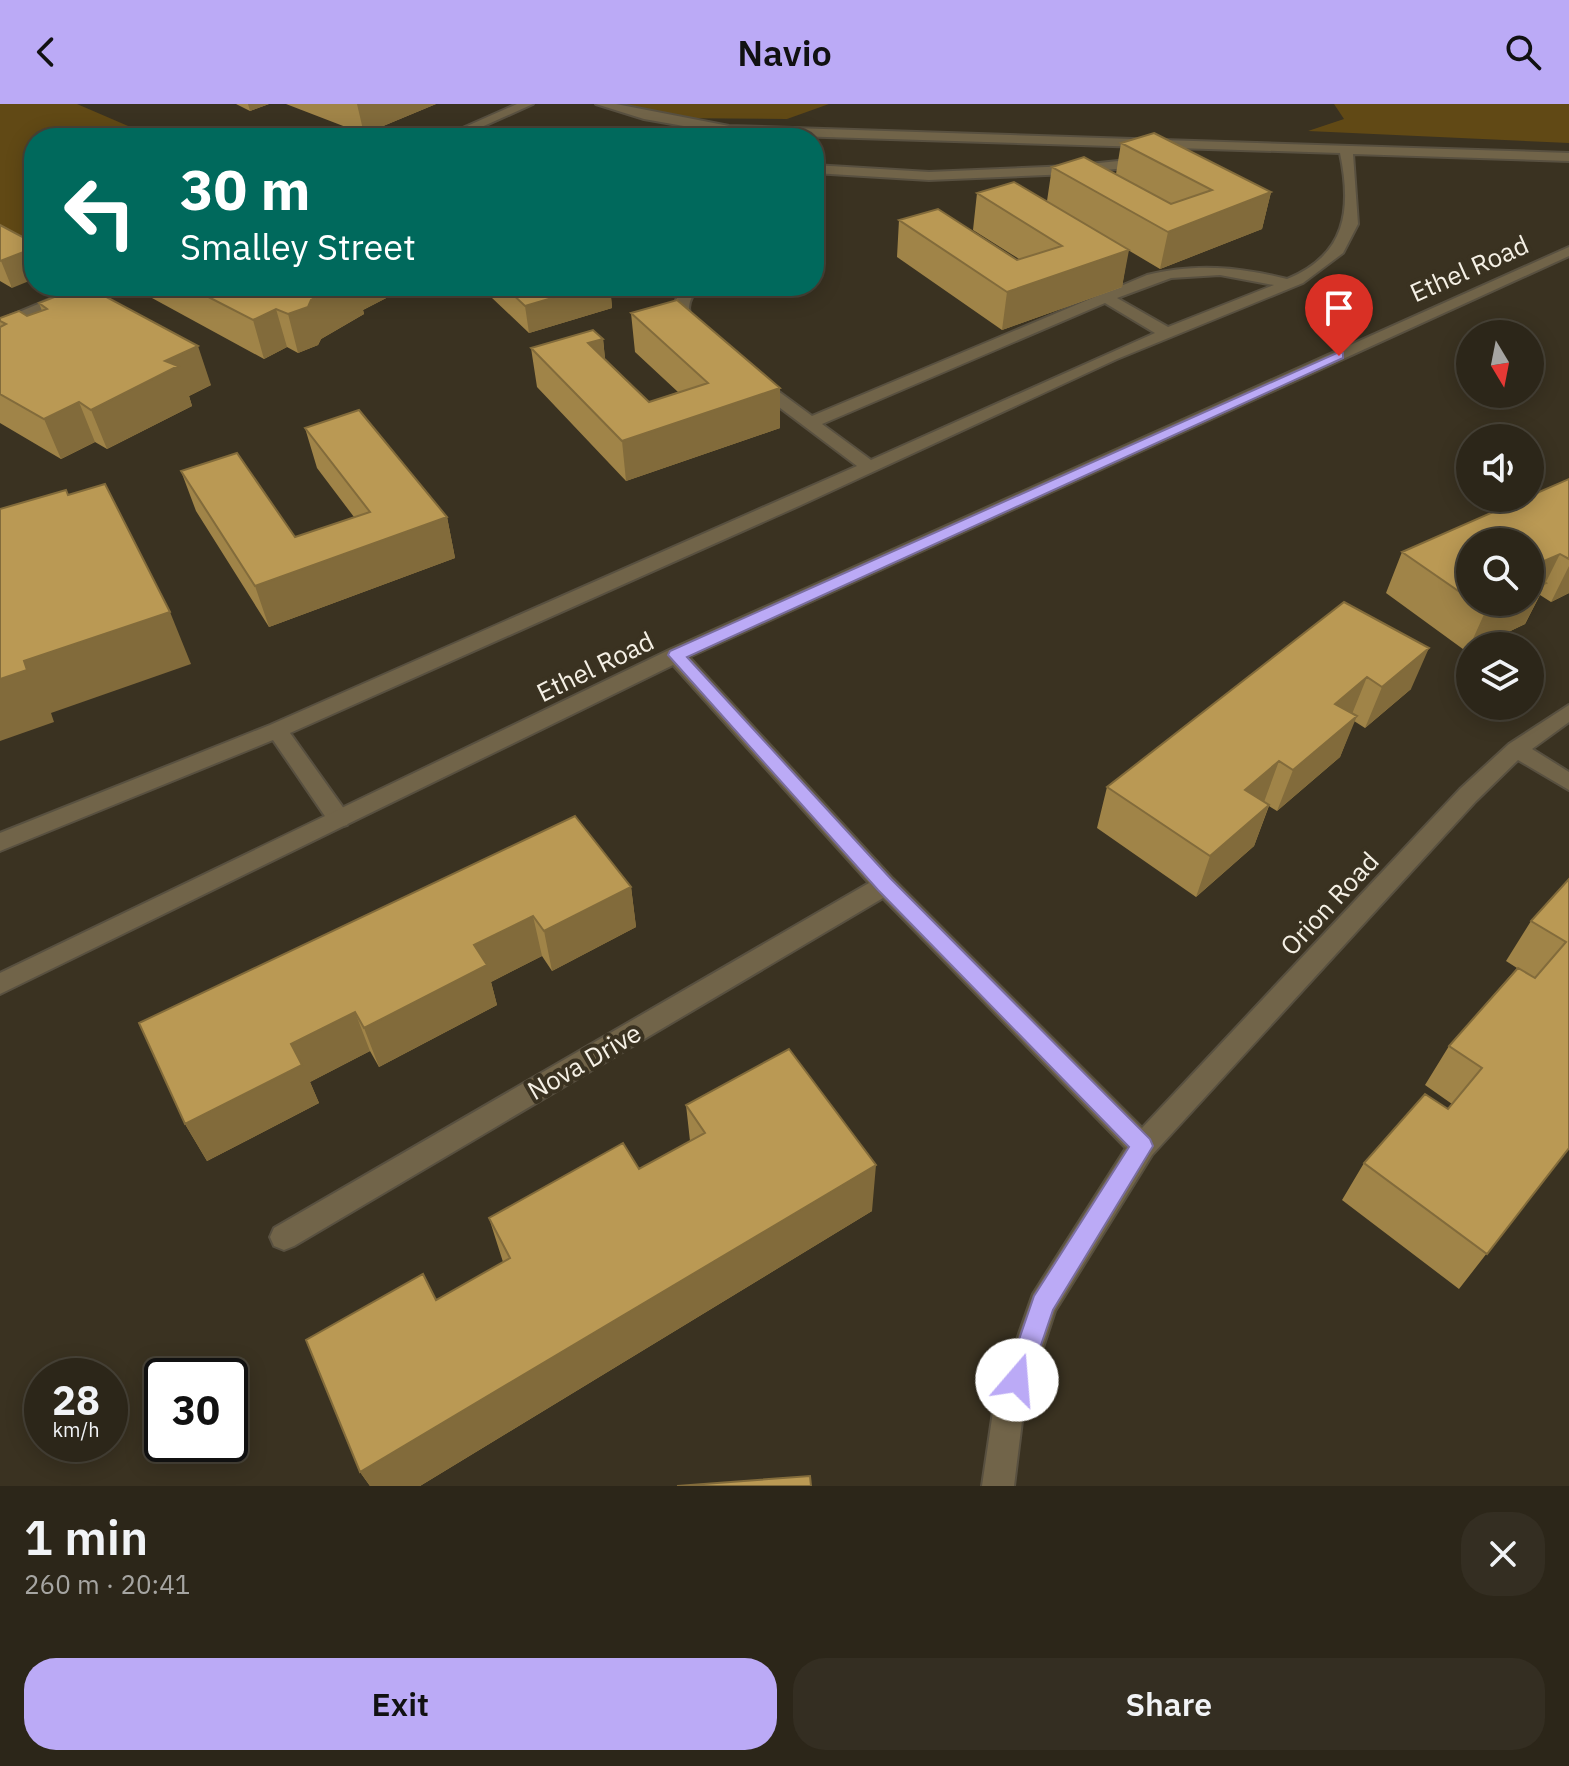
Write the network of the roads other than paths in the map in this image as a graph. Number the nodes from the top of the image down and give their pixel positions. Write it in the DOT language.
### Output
graph roads {
  1 [pos="527,104"];
  2 [pos="602,104"];
  3 [pos="470,128"];
  4 [pos="718,128"];
  5 [pos="824,138"];
  6 [pos="1192,145"];
  7 [pos="1346,150"];
  8 [pos="1569,157"];
  9 [pos="824,170"];
  10 [pos="1569,251"];
  11 [pos="1289,284"];
  12 [pos="70,296"];
  13 [pos="683,296"];
  14 [pos="1106,298"];
  15 [pos="0,326"];
  16 [pos="1168,334"];
  17 [pos="703,343"];
  18 [pos="739,370"];
  19 [pos="811,423"];
  20 [pos="869,467"];
  21 [pos="676,655"];
  22 [pos="1569,712"];
  23 [pos="277,730"];
  24 [pos="1517,749"];
  25 [pos="1569,782"];
  26 [pos="339,819"];
  27 [pos="0,842"];
  28 [pos="885,885"];
  29 [pos="0,984"];
  30 [pos="1142,1146"];
  31 [pos="284,1237"];
  32 [pos="998,1486"];
  1 -- 3 [label="street"];
  2 -- 4 [label="street"];
  5 -- 6 [label="street"];
  6 -- 7 [label="street"];
  6 -- 9 [label="street"];
  7 -- 8 [label="street"];
  7 -- 11 [label="street"];
  10 -- 21 [label="street, Ethel Road"];
  11 -- 14 [label="street"];
  11 -- 16 [label="street"];
  12 -- 15 [label="street"];
  13 -- 17 [label="street"];
  14 -- 16 [label="street"];
  14 -- 19 [label="street"];
  16 -- 20 [label="street"];
  18 -- 19 [label="street"];
  19 -- 20 [label="street"];
  20 -- 23 [label="street"];
  21 -- 26 [label="street, Ethel Road"];
  21 -- 28 [label="street"];
  22 -- 24 [label="street, Orion Road"];
  23 -- 26 [label="street"];
  23 -- 27 [label="street"];
  24 -- 25 [label="street"];
  24 -- 30 [label="street, Orion Road"];
  26 -- 29 [label="street, Ethel Road"];
  28 -- 30 [label="street"];
  28 -- 31 [label="street, Nova Drive"];
  30 -- 32 [label="street, Orion Road"];
}
